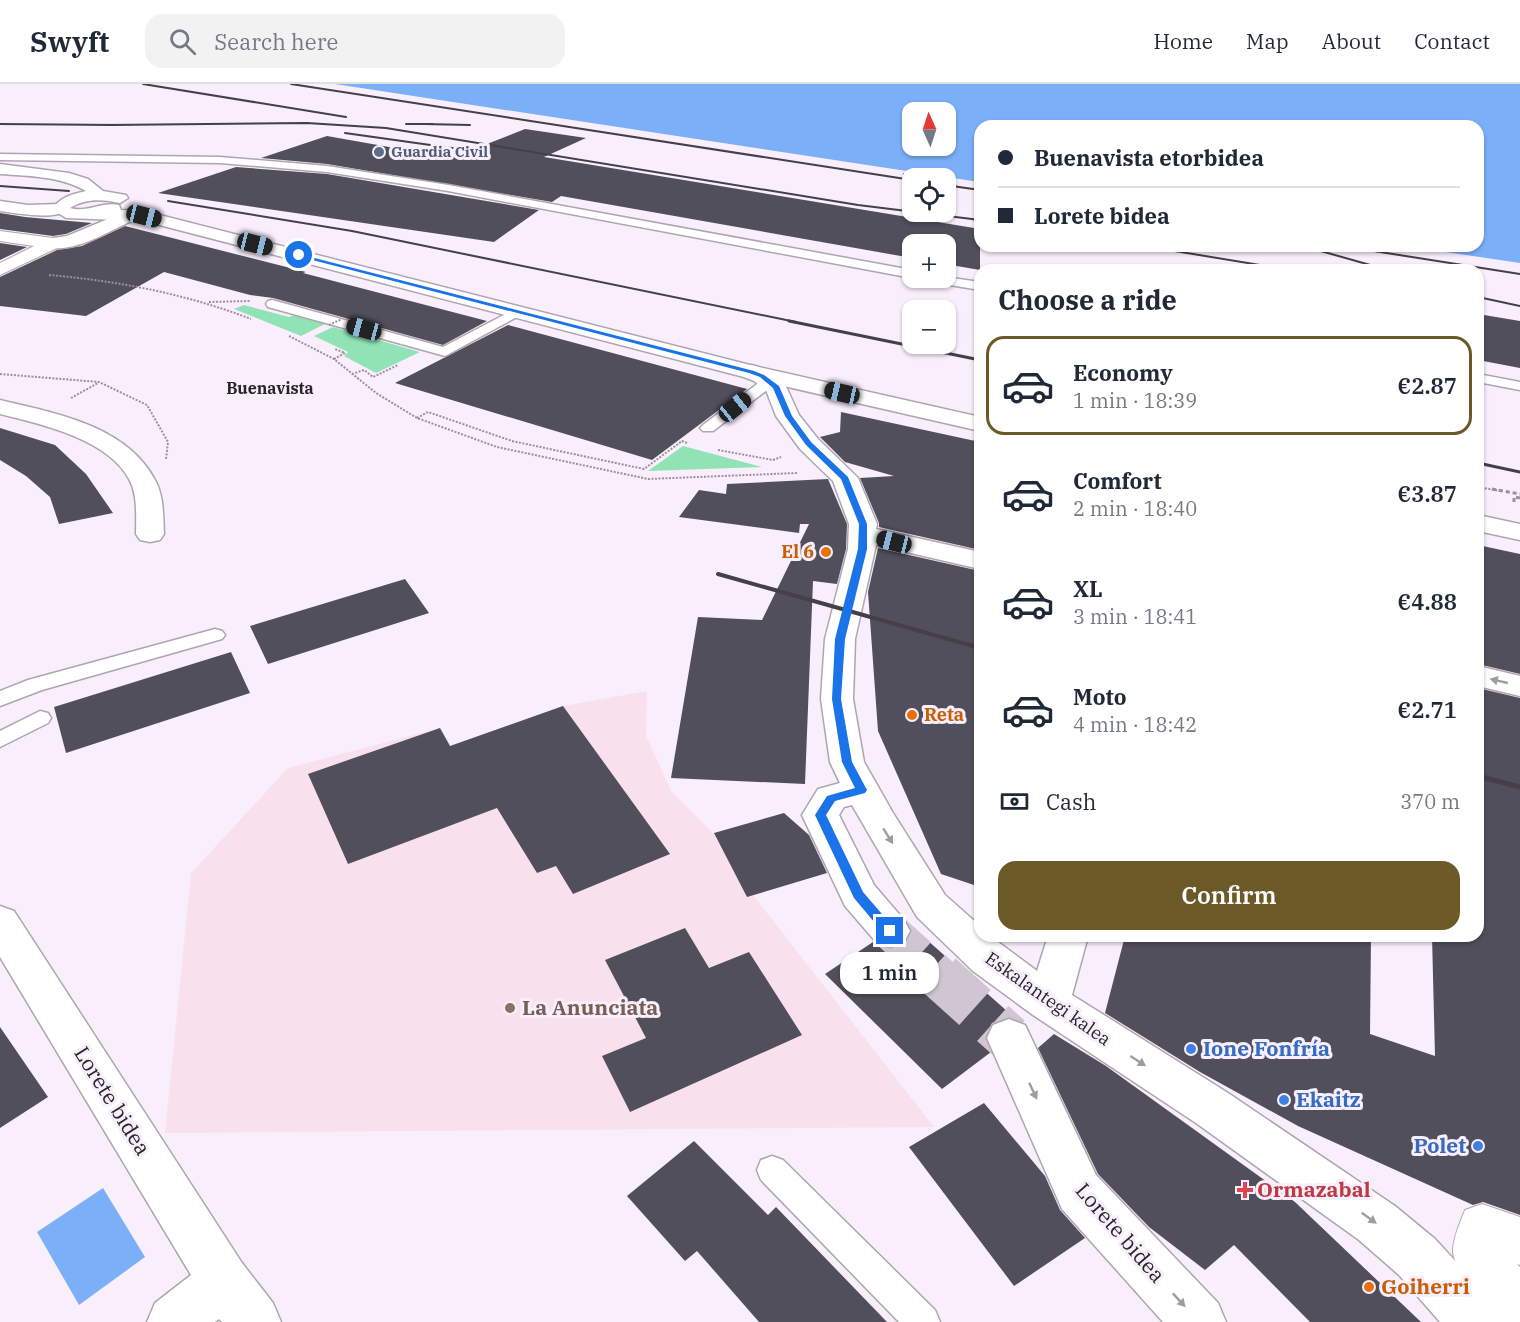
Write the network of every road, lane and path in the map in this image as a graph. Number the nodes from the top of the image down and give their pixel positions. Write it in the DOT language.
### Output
graph roads {
  1 [pos="0,157"];
  2 [pos="0,169"];
  3 [pos="99,196"];
  4 [pos="0,207"];
  5 [pos="60,209"];
  6 [pos="133,211"];
  7 [pos="0,236"];
  8 [pos="53,243"];
  9 [pos="0,270"];
  10 [pos="902,272"];
  11 [pos="42,275"];
  12 [pos="956,282"];
  13 [pos="974,285"];
  14 [pos="250,301"];
  15 [pos="206,302"];
  16 [pos="272,304"];
  17 [pos="519,312"];
  18 [pos="342,318"];
  19 [pos="258,322"];
  20 [pos="329,325"];
  21 [pos="287,334"];
  22 [pos="364,370"];
  23 [pos="0,374"];
  24 [pos="352,374"];
  25 [pos="761,376"];
  26 [pos="1484,379"];
  27 [pos="1520,386"];
  28 [pos="0,407"];
  29 [pos="417,418"];
  30 [pos="974,423"];
  31 [pos="708,428"];
  32 [pos="693,444"];
  33 [pos="809,444"];
  34 [pos="714,450"];
  35 [pos="839,471"];
  36 [pos="142,480"];
  37 [pos="1484,488"];
  38 [pos="1520,494"];
  39 [pos="1484,524"];
  40 [pos="1520,532"];
  41 [pos="150,534"];
  42 [pos="864,534"];
  43 [pos="974,560"];
  44 [pos="214,635"];
  45 [pos="1484,677"];
  46 [pos="1520,686"];
  47 [pos="0,699"];
  48 [pos="40,718"];
  49 [pos="0,740"];
  50 [pos="861,790"];
  51 [pos="0,922"];
  52 [pos="890,931"];
  53 [pos="1066,942"];
  54 [pos="1048,1002"];
  55 [pos="1009,1038"];
  56 [pos="772,1170"];
  57 [pos="1520,1241"];
  58 [pos="224,1281"];
  59 [pos="1520,1307"];
  60 [pos="174,1322"];
  61 [pos="254,1322"];
  62 [pos="923,1322"];
  63 [pos="1199,1322"];
  64 [pos="1475,1322"];
  1 -- 10 [label="lane"];
  2 -- 3 [label="street"];
  3 -- 5 [label="street"];
  3 -- 6 [label="street"];
  4 -- 5 [label="street"];
  5 -- 6 [label="street"];
  6 -- 8 [label="street"];
  6 -- 17 [label="street"];
  7 -- 8 [label="street"];
  8 -- 9 [label="street"];
  11 -- 15 [label="path"];
  12 -- 13 [label="lane"];
  14 -- 15 [label="path"];
  15 -- 19 [label="path"];
  16 -- 17 [label="lane"];
  17 -- 25 [label="street"];
  18 -- 20 [label="path, bridge"];
  21 -- 24 [label="path"];
  22 -- 24 [label="path"];
  23 -- 36 [label="path"];
  24 -- 29 [label="path"];
  25 -- 30 [label="street"];
  25 -- 31 [label="lane"];
  25 -- 33 [label="street, Eskalantegi kalea"];
  26 -- 27 [label="lane"];
  28 -- 36 [label="street"];
  29 -- 32 [label="path"];
  29 -- 35 [label="path"];
  33 -- 34 [label="path"];
  33 -- 35 [label="street, Eskalantegi kalea"];
  35 -- 42 [label="street, Eskalantegi kalea"];
  36 -- 41 [label="street"];
  37 -- 38 [label="path"];
  39 -- 40 [label="street"];
  42 -- 43 [label="street"];
  42 -- 50 [label="street, Eskalantegi kalea"];
  44 -- 47 [label="lane"];
  46 -- 45 [label="street, one-way"];
  48 -- 49 [label="lane"];
  50 -- 52 [label="street"];
  50 -- 54 [label="street, Eskalantegi kalea, one-way"];
  51 -- 58 [label="street, Lorete bidea"];
  53 -- 54 [label="street"];
  54 -- 64 [label="street, Eskalantegi kalea, one-way"];
  55 -- 63 [label="street, Lorete bidea, one-way"];
  56 -- 62 [label="lane"];
  57 -- 59 [label="street"];
  58 -- 60 [label="street"];
  58 -- 61 [label="street, Lorete bidea"];
}
